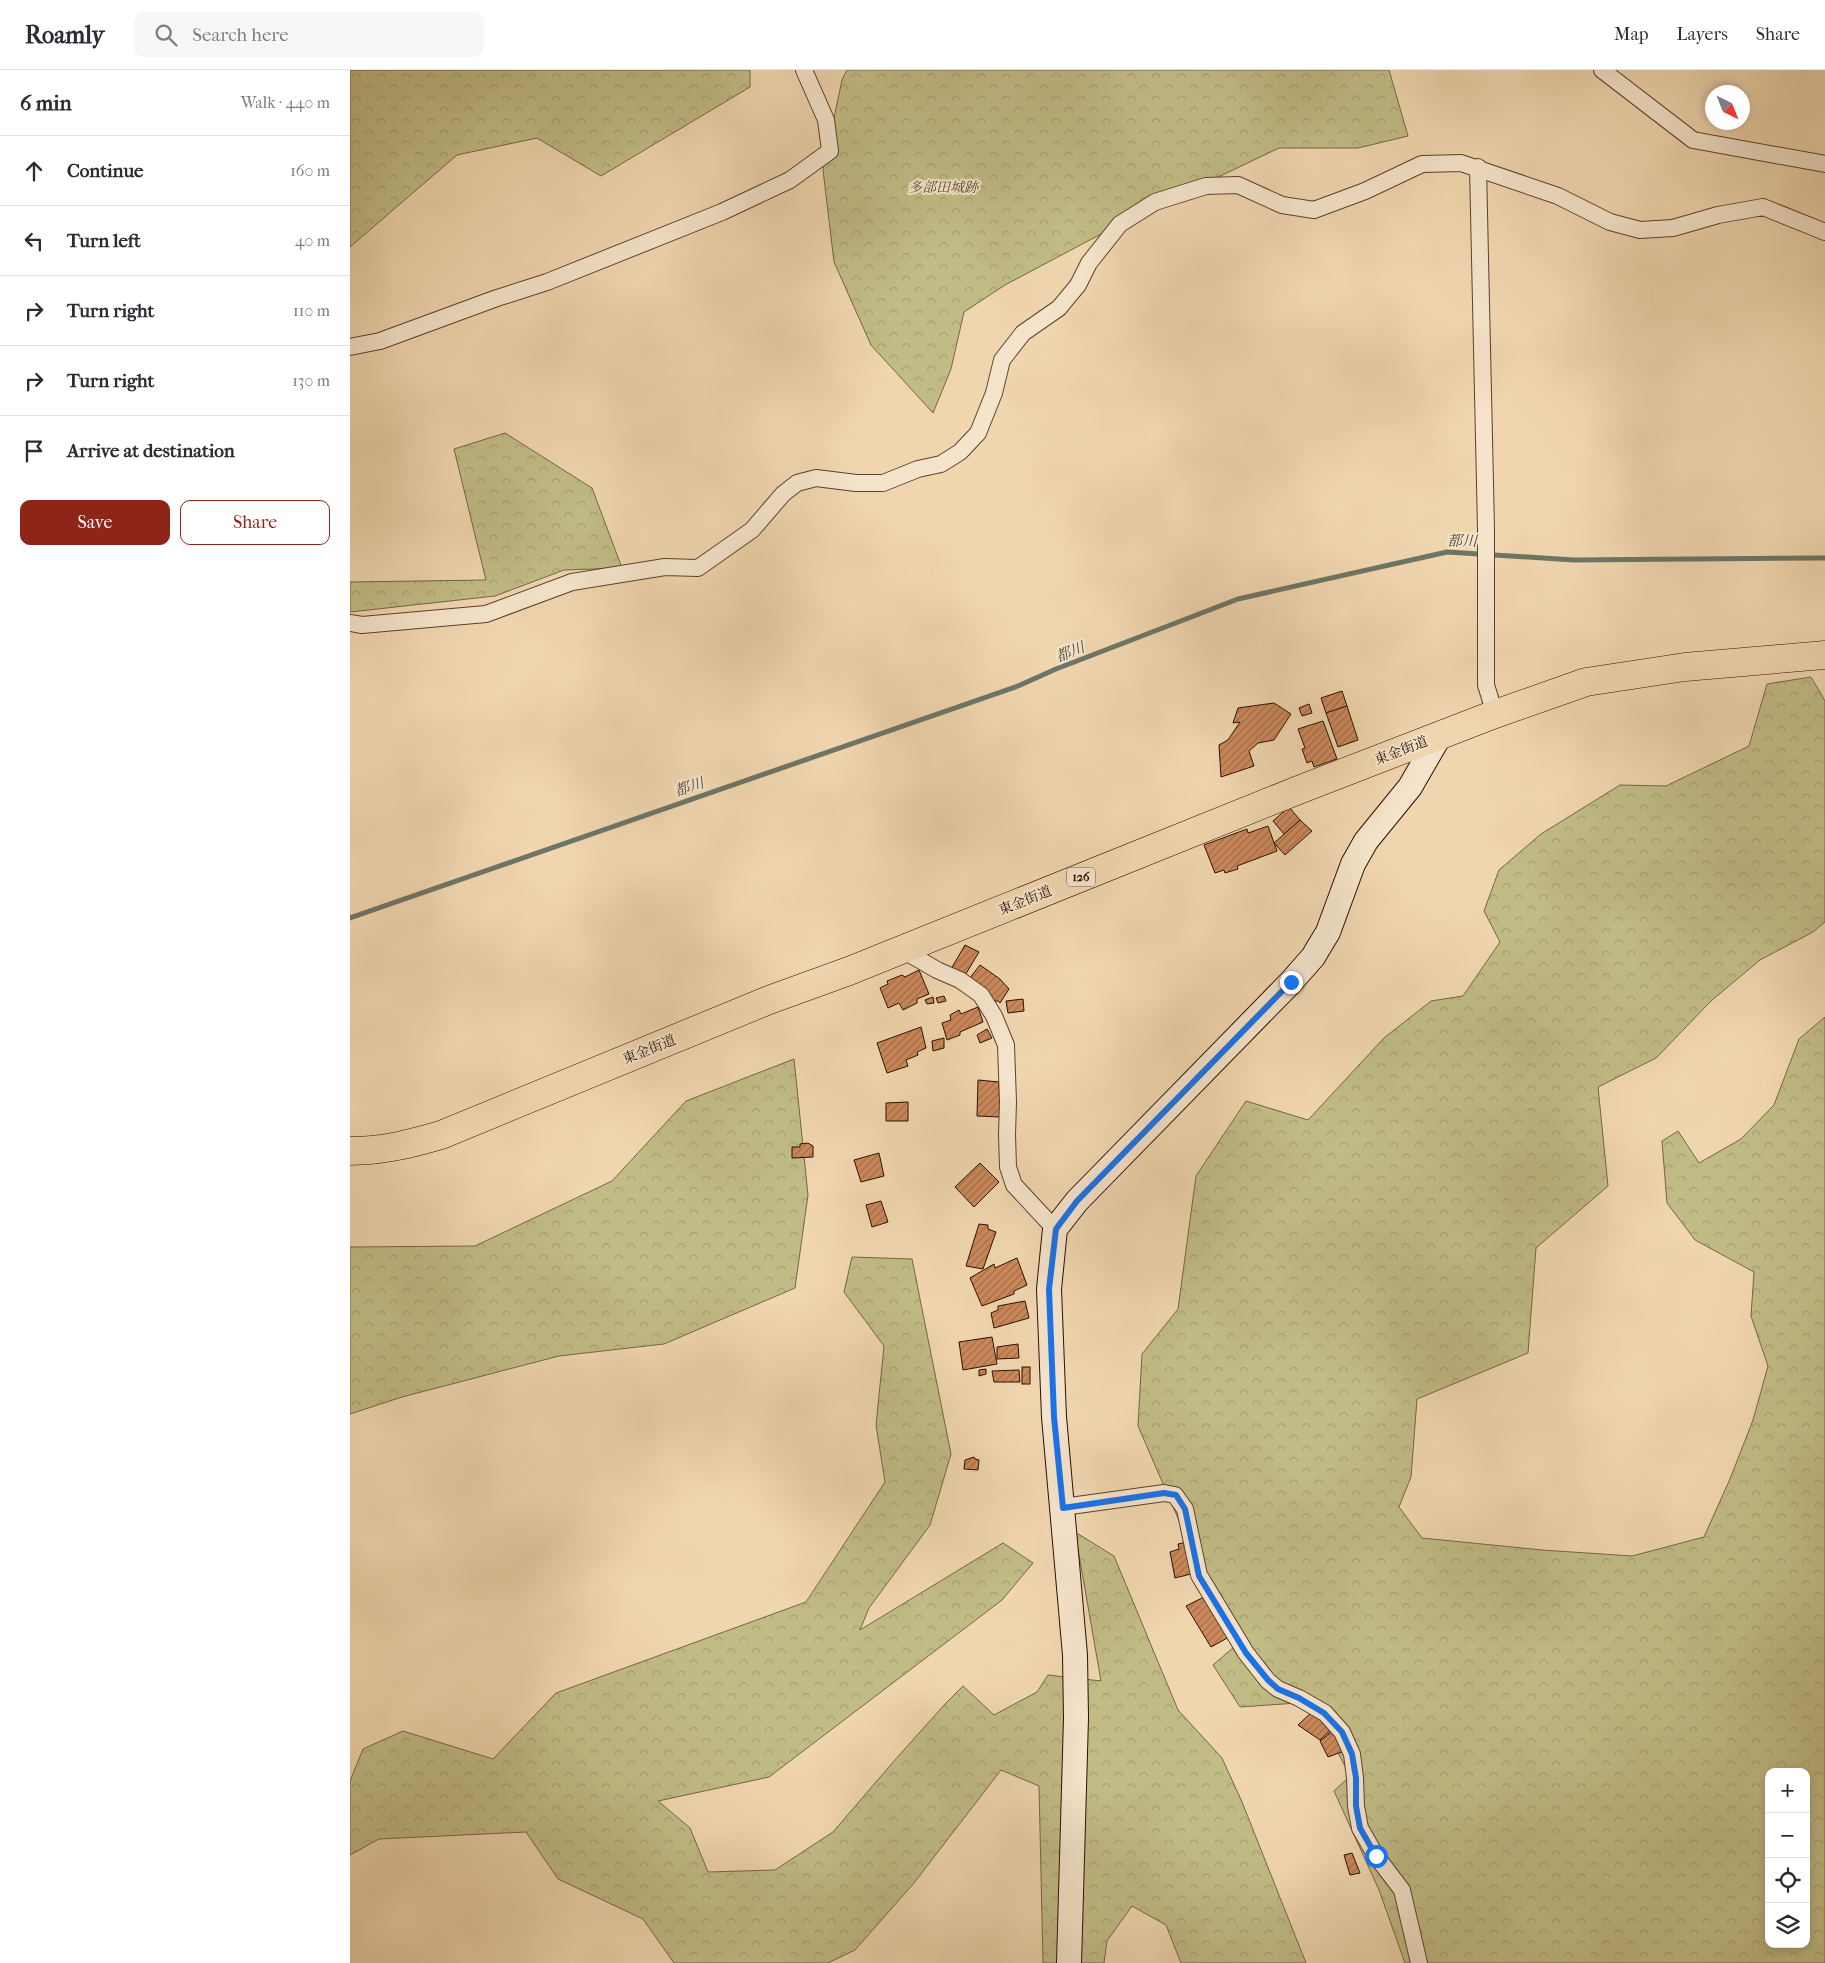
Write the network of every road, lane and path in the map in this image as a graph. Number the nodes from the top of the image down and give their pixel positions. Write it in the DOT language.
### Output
graph roads {
  1 [pos="804,70"];
  2 [pos="1602,70"];
  3 [pos="1825,164"];
  4 [pos="1478,167"];
  5 [pos="1825,232"];
  6 [pos="350,347"];
  7 [pos="350,623"];
  8 [pos="1825,655"];
  9 [pos="1495,714"];
  10 [pos="1440,735"];
  11 [pos="901,950"];
  12 [pos="350,1150"];
  13 [pos="1056,1229"];
  14 [pos="1063,1508"];
  15 [pos="1069,1963"];
  16 [pos="1420,1963"];
  1 -- 6 [label="street"];
  2 -- 3 [label="street"];
  4 -- 5 [label="street"];
  4 -- 7 [label="street"];
  4 -- 9 [label="street"];
  8 -- 9 [label="highway, 東金街道 / 126"];
  9 -- 10 [label="highway, 東金街道 / 126"];
  10 -- 11 [label="highway, 東金街道 / 126"];
  10 -- 13 [label="street"];
  11 -- 12 [label="highway, 東金街道 / 126"];
  11 -- 13 [label="street"];
  13 -- 14 [label="street"];
  14 -- 15 [label="street"];
  14 -- 16 [label="street"];
}
